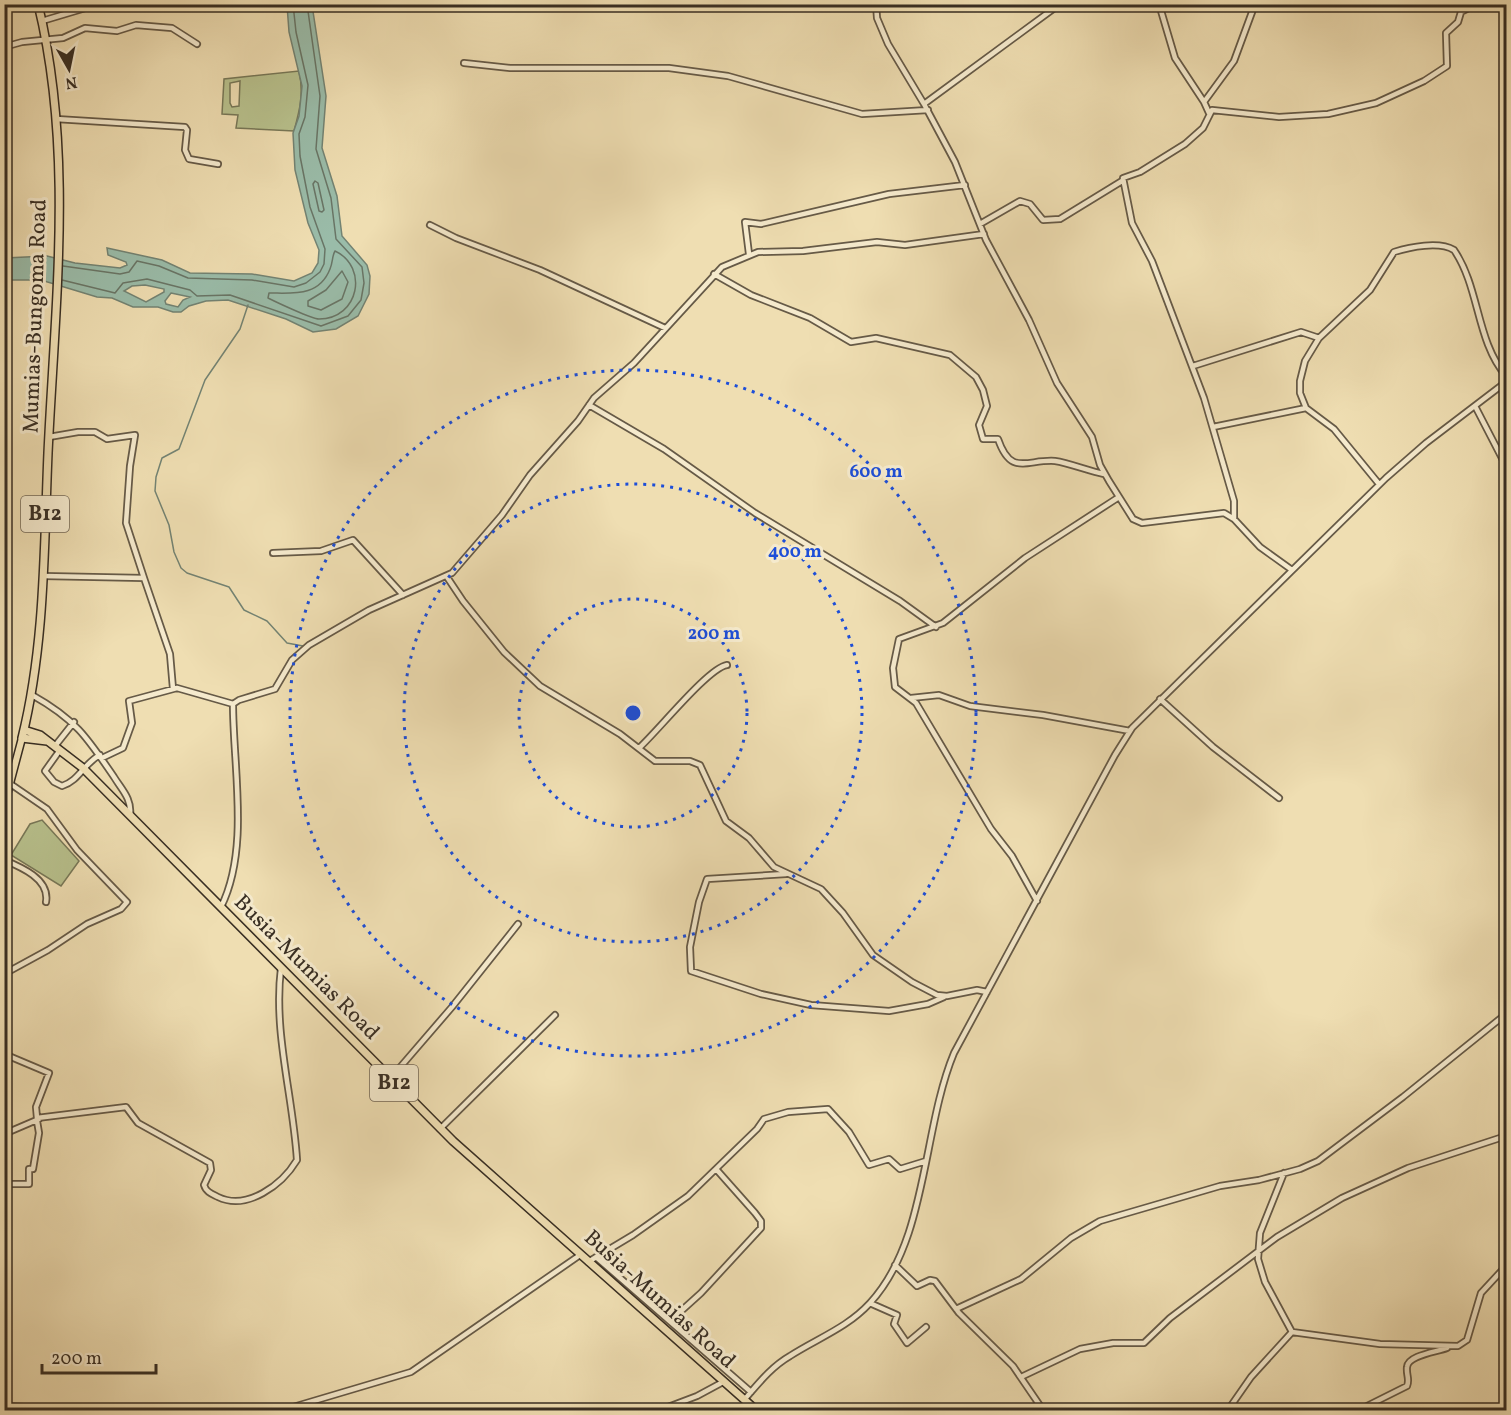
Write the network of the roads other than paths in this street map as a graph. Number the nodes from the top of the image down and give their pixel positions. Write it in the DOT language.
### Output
graph roads {
  1 [pos="38,4"];
  2 [pos="99,4"];
  3 [pos="876,4"];
  4 [pos="1060,4"];
  5 [pos="1159,4"];
  6 [pos="1255,4"];
  7 [pos="1477,4"];
  8 [pos="42,21"];
  9 [pos="45,40"];
  10 [pos="197,44"];
  11 [pos="4,47"];
  12 [pos="464,63"];
  13 [pos="1204,102"];
  14 [pos="924,104"];
  15 [pos="928,110"];
  16 [pos="1209,113"];
  17 [pos="56,119"];
  18 [pos="218,164"];
  19 [pos="1122,181"];
  20 [pos="965,185"];
  21 [pos="980,224"];
  22 [pos="430,225"];
  23 [pos="984,234"];
  24 [pos="748,254"];
  25 [pos="714,274"];
  26 [pos="665,328"];
  27 [pos="1319,338"];
  28 [pos="1193,366"];
  29 [pos="1506,376"];
  30 [pos="1506,382"];
  31 [pos="589,405"];
  32 [pos="1475,406"];
  33 [pos="1306,408"];
  34 [pos="1213,427"];
  35 [pos="49,437"];
  36 [pos="1506,466"];
  37 [pos="1104,474"];
  38 [pos="1379,484"];
  39 [pos="1119,497"];
  40 [pos="1234,519"];
  41 [pos="273,554"];
  42 [pos="1292,570"];
  43 [pos="43,576"];
  44 [pos="447,577"];
  45 [pos="144,578"];
  46 [pos="403,595"];
  47 [pos="936,627"];
  48 [pos="726,665"];
  49 [pos="173,689"];
  50 [pos="32,695"];
  51 [pos="911,698"];
  52 [pos="1160,699"];
  53 [pos="233,704"];
  54 [pos="28,714"];
  55 [pos="74,723"];
  56 [pos="1130,731"];
  57 [pos="37,733"];
  58 [pos="23,734"];
  59 [pos="47,741"];
  60 [pos="58,748"];
  61 [pos="639,748"];
  62 [pos="101,757"];
  63 [pos="83,768"];
  64 [pos="12,785"];
  65 [pos="1279,798"];
  66 [pos="4,806"];
  67 [pos="130,815"];
  68 [pos="4,860"];
  69 [pos="788,874"];
  70 [pos="1037,901"];
  71 [pos="46,902"];
  72 [pos="221,907"];
  73 [pos="518,924"];
  74 [pos="281,968"];
  75 [pos="4,974"];
  76 [pos="987,993"];
  77 [pos="947,996"];
  78 [pos="1506,1014"];
  79 [pos="555,1015"];
  80 [pos="4,1054"];
  81 [pos="390,1079"];
  82 [pos="38,1120"];
  83 [pos="440,1129"];
  84 [pos="4,1134"];
  85 [pos="1506,1136"];
  86 [pos="926,1161"];
  87 [pos="716,1169"];
  88 [pos="1284,1173"];
  89 [pos="4,1184"];
  90 [pos="1258,1254"];
  91 [pos="580,1255"];
  92 [pos="596,1257"];
  93 [pos="588,1262"];
  94 [pos="895,1264"];
  95 [pos="1506,1266"];
  96 [pos="872,1304"];
  97 [pos="956,1309"];
  98 [pos="670,1321"];
  99 [pos="926,1327"];
  100 [pos="1292,1332"];
  101 [pos="1448,1348"];
  102 [pos="703,1350"];
  103 [pos="696,1358"];
  104 [pos="1021,1377"];
  105 [pos="723,1382"];
  106 [pos="751,1392"];
  107 [pos="744,1400"];
  108 [pos="4,1406"];
  109 [pos="84,1410"];
  110 [pos="283,1410"];
  111 [pos="660,1410"];
  112 [pos="756,1410"];
  113 [pos="1043,1410"];
  114 [pos="1228,1410"];
  115 [pos="1359,1410"];
  1 -- 8 [label="highway, Mumias-Bungoma Road / B12"];
  2 -- 8 [label="street"];
  3 -- 14 [label="street"];
  4 -- 14 [label="street"];
  5 -- 13 [label="street"];
  6 -- 13 [label="street"];
  7 -- 16 [label="street"];
  8 -- 9 [label="highway, Mumias-Bungoma Road / B12"];
  9 -- 10 [label="street"];
  9 -- 11 [label="street"];
  9 -- 17 [label="highway, Mumias-Bungoma Road / B12"];
  12 -- 15 [label="street"];
  13 -- 16 [label="street"];
  14 -- 15 [label="street"];
  15 -- 20 [label="street"];
  16 -- 19 [label="street"];
  17 -- 18 [label="street"];
  17 -- 35 [label="highway, Mumias-Bungoma Road / B12"];
  19 -- 21 [label="street"];
  19 -- 28 [label="street"];
  20 -- 21 [label="street"];
  20 -- 24 [label="street"];
  21 -- 23 [label="street"];
  22 -- 26 [label="street"];
  23 -- 24 [label="street"];
  23 -- 37 [label="street"];
  24 -- 25 [label="street"];
  25 -- 26 [label="street"];
  25 -- 37 [label="street"];
  26 -- 31 [label="street"];
  27 -- 28 [label="street"];
  27 -- 29 [label="street"];
  27 -- 33 [label="street"];
  28 -- 34 [label="street"];
  30 -- 32 [label="street"];
  31 -- 44 [label="street"];
  31 -- 47 [label="street"];
  32 -- 36 [label="street"];
  32 -- 38 [label="street"];
  33 -- 34 [label="street"];
  33 -- 38 [label="street"];
  34 -- 40 [label="street"];
  35 -- 43 [label="highway, Mumias-Bungoma Road / B12"];
  35 -- 45 [label="street"];
  37 -- 39 [label="street"];
  38 -- 42 [label="street"];
  39 -- 40 [label="street"];
  39 -- 47 [label="street"];
  40 -- 42 [label="street"];
  41 -- 46 [label="street"];
  42 -- 52 [label="street"];
  43 -- 45 [label="street"];
  43 -- 50 [label="highway, Mumias-Bungoma Road / B12"];
  44 -- 46 [label="street"];
  44 -- 61 [label="street"];
  45 -- 49 [label="street"];
  46 -- 53 [label="street"];
  47 -- 51 [label="street"];
  48 -- 61 [label="street"];
  49 -- 53 [label="street"];
  49 -- 62 [label="street"];
  50 -- 54 [label="highway, Mumias-Bungoma Road / B12"];
  50 -- 55 [label="street"];
  51 -- 56 [label="street"];
  51 -- 70 [label="street"];
  52 -- 56 [label="street"];
  52 -- 65 [label="street"];
  53 -- 72 [label="street"];
  54 -- 57 [label="highway, Busia-Mumias Road / B12"];
  54 -- 58 [label="highway, Mumias-Bungoma Road / B12"];
  55 -- 60 [label="street"];
  55 -- 62 [label="street"];
  56 -- 70 [label="street"];
  57 -- 58 [label="highway, Busia-Mumias Road / B12"];
  57 -- 59 [label="highway, Busia-Mumias Road / B12"];
  58 -- 59 [label="highway, Busia-Mumias Road / B12"];
  58 -- 64 [label="main road"];
  59 -- 60 [label="highway, Busia-Mumias Road / B12"];
  60 -- 63 [label="highway, Busia-Mumias Road / B12"];
  60 -- 63 [label="street"];
  61 -- 69 [label="street"];
  62 -- 63 [label="street"];
  62 -- 67 [label="street"];
  63 -- 67 [label="highway, Busia-Mumias Road / B12"];
  64 -- 66 [label="main road"];
  64 -- 75 [label="street"];
  67 -- 72 [label="highway, Busia-Mumias Road / B12"];
  68 -- 71 [label="street"];
  69 -- 77 [label="street"];
  69 -- 77 [label="street"];
  70 -- 76 [label="street"];
  72 -- 74 [label="highway, Busia-Mumias Road / B12"];
  73 -- 81 [label="street"];
  74 -- 81 [label="highway, Busia-Mumias Road / B12"];
  74 -- 82 [label="street"];
  76 -- 77 [label="street"];
  76 -- 86 [label="street"];
  78 -- 88 [label="street"];
  79 -- 83 [label="street"];
  80 -- 82 [label="street"];
  81 -- 83 [label="highway, Busia-Mumias Road / B12"];
  82 -- 84 [label="street"];
  82 -- 89 [label="street"];
  83 -- 91 [label="highway, Busia-Mumias Road / B12"];
  85 -- 90 [label="street"];
  86 -- 87 [label="street"];
  86 -- 94 [label="street"];
  87 -- 92 [label="street"];
  87 -- 98 [label="street"];
  88 -- 90 [label="street"];
  88 -- 97 [label="street"];
  90 -- 100 [label="street"];
  90 -- 104 [label="street"];
  91 -- 93 [label="highway, Busia-Mumias Road / B12"];
  91 -- 110 [label="street"];
  92 -- 93 [label="street"];
  92 -- 98 [label="street"];
  93 -- 103 [label="highway, Busia-Mumias Road / B12"];
  94 -- 97 [label="street"];
  94 -- 106 [label="street"];
  95 -- 101 [label="street"];
  96 -- 99 [label="street"];
  97 -- 104 [label="street"];
  98 -- 102 [label="street"];
  100 -- 101 [label="street"];
  100 -- 114 [label="street"];
  101 -- 115 [label="street"];
  102 -- 103 [label="street"];
  102 -- 106 [label="street"];
  103 -- 105 [label="highway, Busia-Mumias Road / B12"];
  104 -- 113 [label="street"];
  105 -- 107 [label="highway, Busia-Mumias Road / B12"];
  105 -- 111 [label="street"];
  106 -- 107 [label="street"];
  107 -- 112 [label="highway, Busia-Mumias Road / B12"];
  108 -- 109 [label="street"];
}
